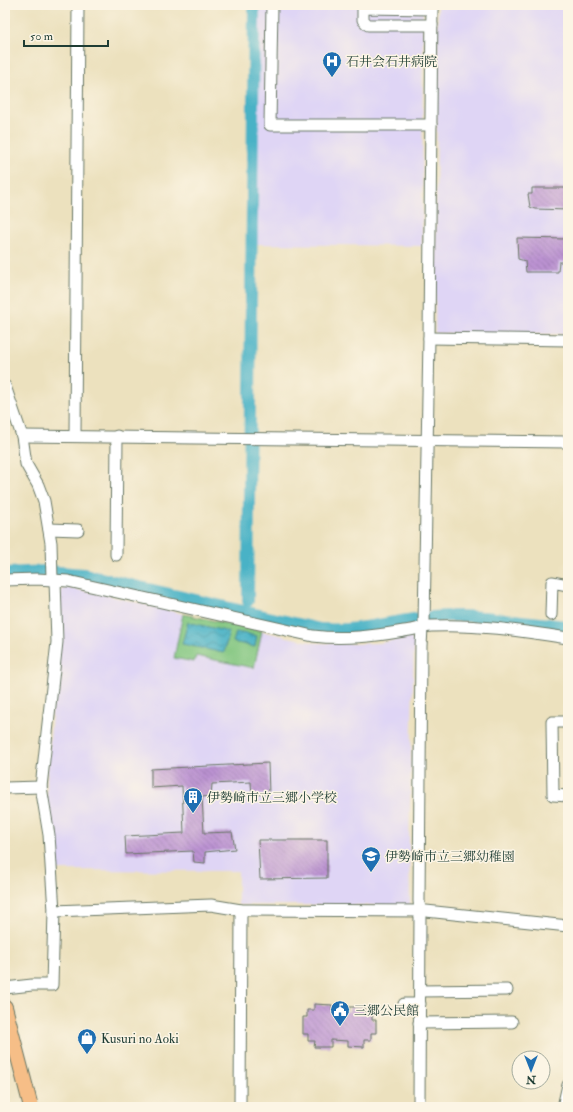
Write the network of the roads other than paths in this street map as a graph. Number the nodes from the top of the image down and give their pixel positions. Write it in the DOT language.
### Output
graph roads {
  1 [pos="78,5"];
  2 [pos="272,5"];
  3 [pos="362,7"];
  4 [pos="432,7"];
  5 [pos="432,25"];
  6 [pos="431,125"];
  7 [pos="429,338"];
  8 [pos="568,340"];
  9 [pos="5,386"];
  10 [pos="22,436"];
  11 [pos="74,436"];
  12 [pos="118,436"];
  13 [pos="427,440"];
  14 [pos="568,442"];
  15 [pos="49,529"];
  16 [pos="78,530"];
  17 [pos="116,555"];
  18 [pos="53,572"];
  19 [pos="5,580"];
  20 [pos="568,586"];
  21 [pos="551,615"];
  22 [pos="423,625"];
  23 [pos="568,638"];
  24 [pos="568,722"];
  25 [pos="41,786"];
  26 [pos="5,788"];
  27 [pos="568,796"];
  28 [pos="241,910"];
  29 [pos="54,912"];
  30 [pos="420,912"];
  31 [pos="568,926"];
  32 [pos="5,988"];
  33 [pos="507,990"];
  34 [pos="420,991"];
  35 [pos="404,1004"];
  36 [pos="420,1004"];
  37 [pos="5,1007"];
  38 [pos="512,1022"];
  39 [pos="420,1023"];
  40 [pos="568,1085"];
  41 [pos="565,1106"];
  42 [pos="31,1107"];
  43 [pos="240,1107"];
  44 [pos="419,1107"];
  1 -- 11 [label="street"];
  2 -- 6 [label="street"];
  3 -- 4 [label="street"];
  3 -- 5 [label="street"];
  4 -- 5 [label="street"];
  5 -- 6 [label="street"];
  6 -- 7 [label="street"];
  7 -- 8 [label="street"];
  7 -- 13 [label="street"];
  9 -- 10 [label="street"];
  10 -- 11 [label="street"];
  10 -- 15 [label="street"];
  11 -- 12 [label="street"];
  12 -- 13 [label="street"];
  12 -- 17 [label="street"];
  13 -- 14 [label="street"];
  13 -- 22 [label="street"];
  15 -- 16 [label="street"];
  15 -- 18 [label="street"];
  18 -- 19 [label="street"];
  18 -- 22 [label="street"];
  18 -- 25 [label="street"];
  20 -- 21 [label="street"];
  22 -- 23 [label="street"];
  22 -- 30 [label="street"];
  24 -- 27 [label="street"];
  25 -- 26 [label="street"];
  25 -- 29 [label="street"];
  28 -- 29 [label="street"];
  28 -- 30 [label="street"];
  28 -- 43 [label="street"];
  29 -- 32 [label="street"];
  30 -- 31 [label="street"];
  30 -- 34 [label="street"];
  33 -- 34 [label="street"];
  34 -- 36 [label="street"];
  35 -- 36 [label="street"];
  36 -- 39 [label="street"];
  37 -- 42 [label="main road"];
  38 -- 39 [label="street"];
  39 -- 44 [label="street"];
  40 -- 41 [label="street"];
}
